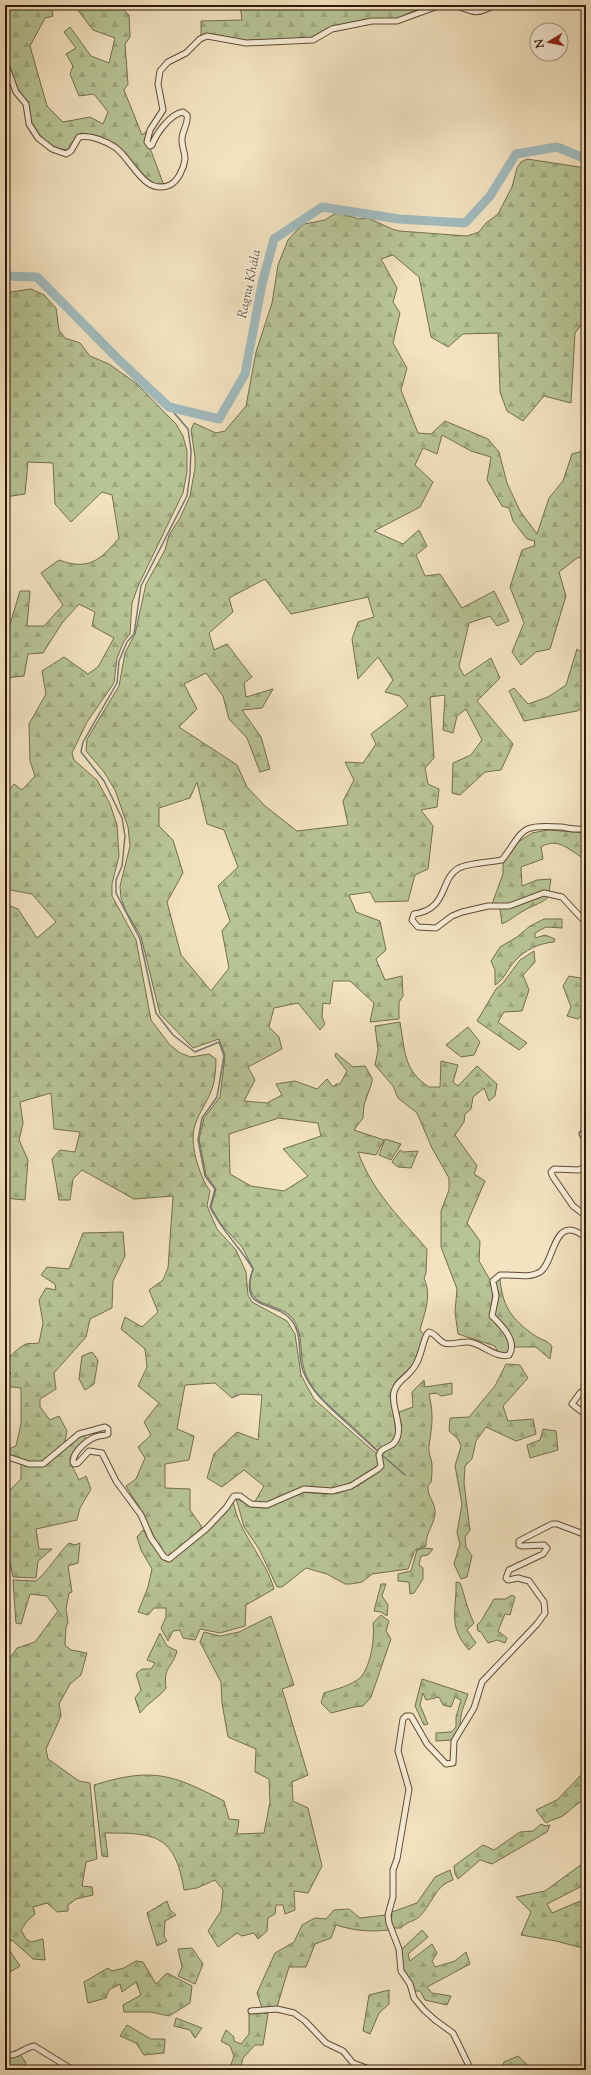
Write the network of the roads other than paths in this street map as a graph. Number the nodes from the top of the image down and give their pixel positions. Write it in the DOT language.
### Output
graph roads {
  1 [pos="441,5"];
  2 [pos="448,5"];
  3 [pos="494,5"];
  4 [pos="5,62"];
  5 [pos="586,828"];
  6 [pos="586,923"];
  7 [pos="586,1133"];
  8 [pos="586,1141"];
  9 [pos="586,1166"];
  10 [pos="586,1216"];
  11 [pos="586,1238"];
  12 [pos="586,1297"];
  13 [pos="586,1317"];
  14 [pos="586,1389"];
  15 [pos="586,1415"];
  16 [pos="5,1456"];
  17 [pos="586,1535"];
  18 [pos="251,2010"];
  19 [pos="5,2054"];
  20 [pos="73,2070"];
  21 [pos="372,2070"];
  22 [pos="471,2070"];
  1 -- 4 [label="street"];
  2 -- 3 [label="street"];
  5 -- 6 [label="street"];
  7 -- 8 [label="street"];
  9 -- 10 [label="street"];
  11 -- 16 [label="street"];
  12 -- 13 [label="street"];
  14 -- 15 [label="street"];
  17 -- 22 [label="street"];
  18 -- 21 [label="street"];
  19 -- 20 [label="street"];
}
